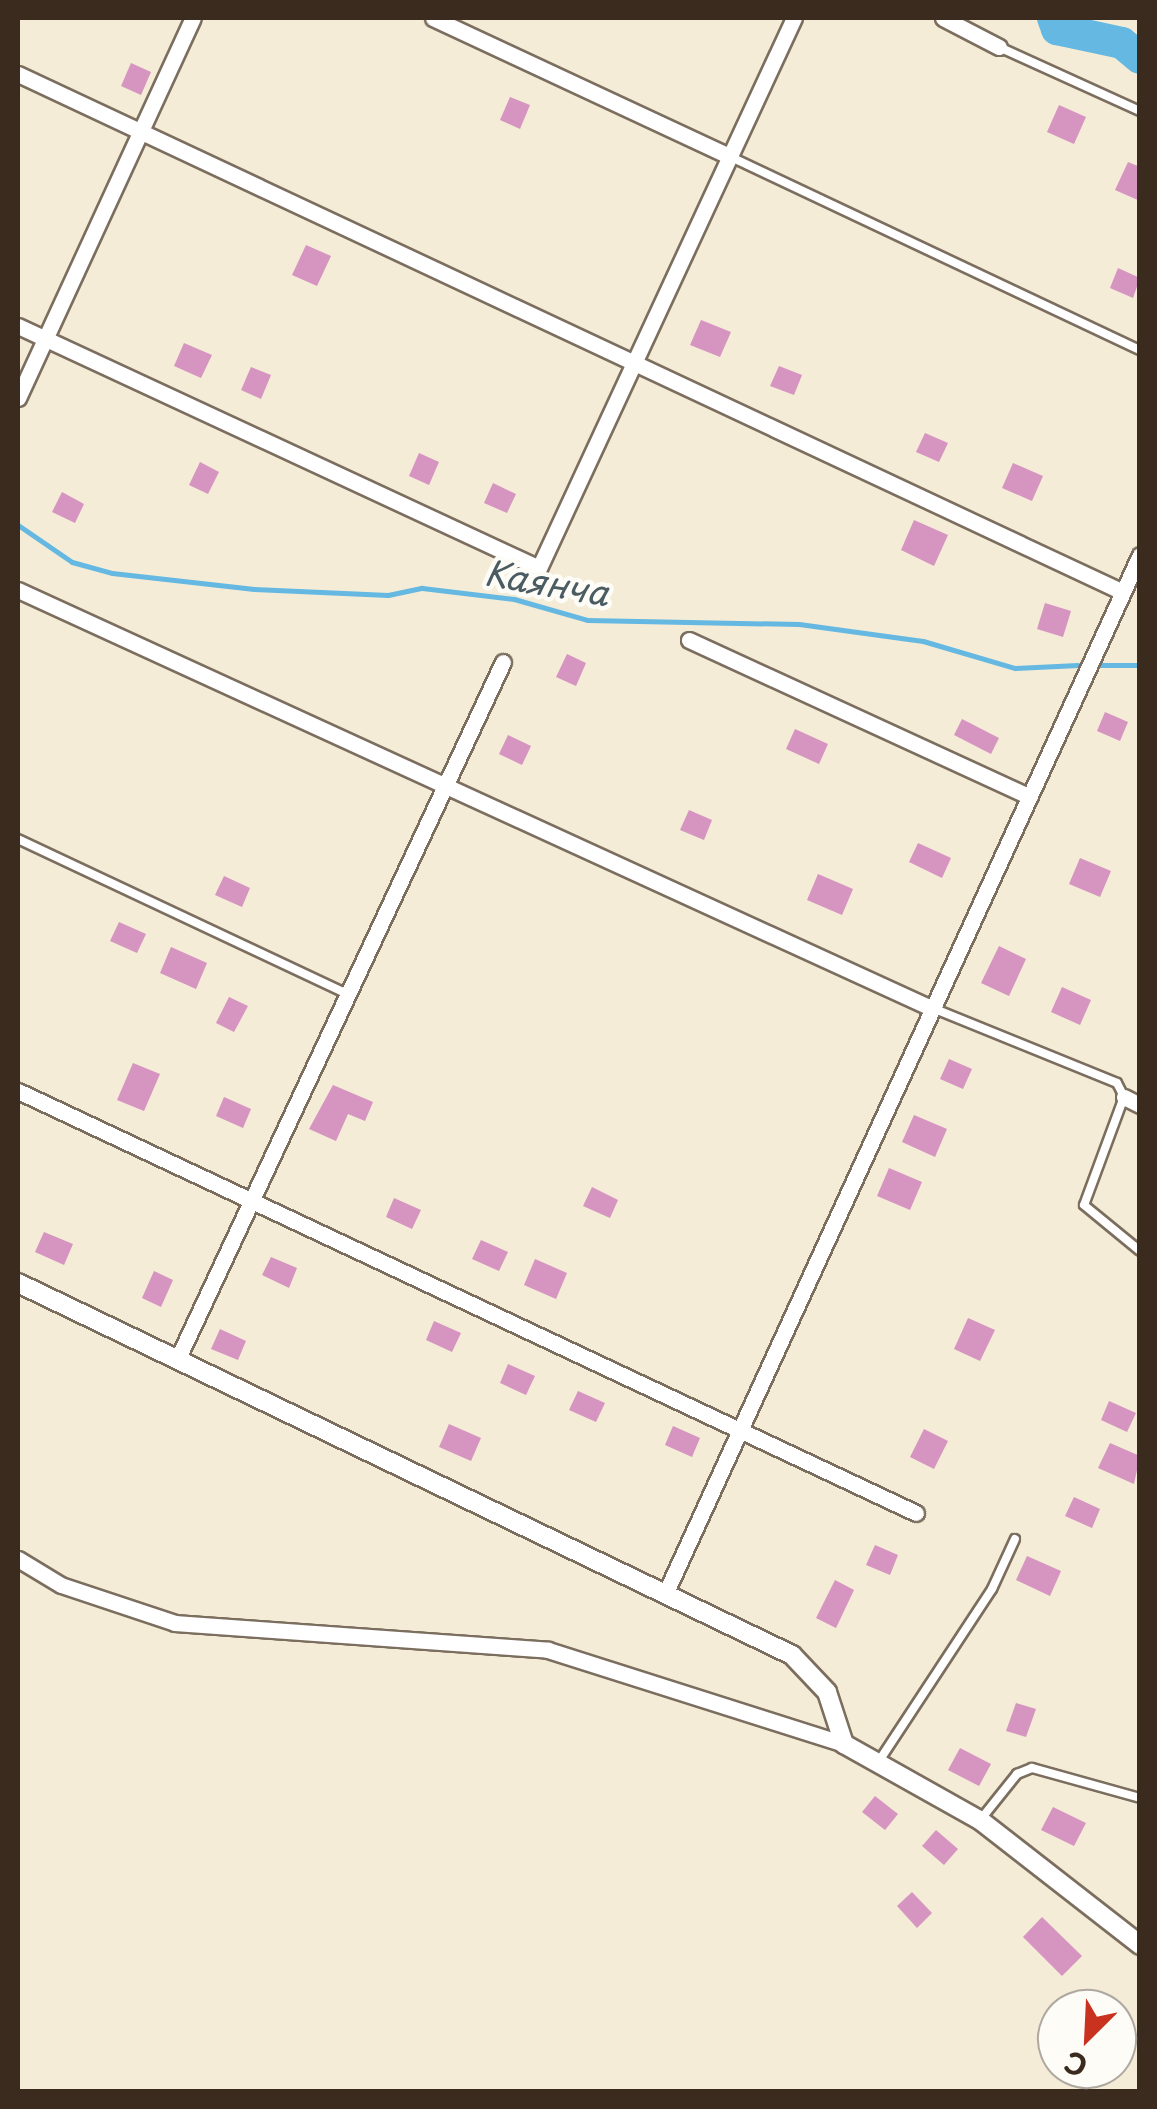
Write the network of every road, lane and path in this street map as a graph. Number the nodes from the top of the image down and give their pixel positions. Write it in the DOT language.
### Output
graph roads {
  1 [pos="194,18"];
  2 [pos="433,18"];
  3 [pos="794,18"];
  4 [pos="943,18"];
  5 [pos="998,47"];
  6 [pos="18,74"];
  7 [pos="1140,112"];
  8 [pos="141,132"];
  9 [pos="729,156"];
  10 [pos="18,326"];
  11 [pos="44,338"];
  12 [pos="1140,350"];
  13 [pos="636,360"];
  14 [pos="18,398"];
  15 [pos="1140,556"];
  16 [pos="18,590"];
  17 [pos="1123,592"];
  18 [pos="689,640"];
  19 [pos="503,662"];
  20 [pos="446,784"];
  21 [pos="1030,797"];
  22 [pos="18,839"];
  23 [pos="348,994"];
  24 [pos="933,1008"];
  25 [pos="18,1091"];
  26 [pos="1124,1098"];
  27 [pos="1140,1105"];
  28 [pos="252,1198"];
  29 [pos="1140,1250"];
  30 [pos="18,1283"];
  31 [pos="178,1358"];
  32 [pos="742,1428"];
  33 [pos="916,1513"];
  34 [pos="1015,1539"];
  35 [pos="18,1559"];
  36 [pos="666,1592"];
  37 [pos="844,1744"];
  38 [pos="879,1761"];
  39 [pos="1140,1798"];
  40 [pos="980,1820"];
  41 [pos="1140,1944"];
  1 -- 8 [label="street"];
  2 -- 9 [label="street"];
  3 -- 9 [label="street"];
  4 -- 5 [label="street"];
  5 -- 7 [label="lane"];
  6 -- 8 [label="street"];
  8 -- 11 [label="street"];
  8 -- 13 [label="street"];
  9 -- 12 [label="lane"];
  9 -- 13 [label="street"];
  10 -- 11 [label="street"];
  11 -- 13 [label="street"];
  11 -- 14 [label="street"];
  13 -- 17 [label="street"];
  15 -- 17 [label="street"];
  16 -- 20 [label="street"];
  17 -- 21 [label="street"];
  18 -- 21 [label="street"];
  19 -- 20 [label="street"];
  20 -- 23 [label="street"];
  20 -- 24 [label="street"];
  21 -- 24 [label="street"];
  22 -- 23 [label="lane"];
  23 -- 28 [label="street"];
  24 -- 26 [label="lane"];
  24 -- 32 [label="street"];
  25 -- 28 [label="street"];
  26 -- 27 [label="street"];
  26 -- 29 [label="lane"];
  28 -- 31 [label="street"];
  28 -- 32 [label="street"];
  30 -- 31 [label="street"];
  31 -- 36 [label="street"];
  32 -- 33 [label="street"];
  32 -- 36 [label="street"];
  34 -- 38 [label="lane"];
  35 -- 37 [label="street"];
  36 -- 37 [label="street"];
  37 -- 38 [label="street"];
  38 -- 40 [label="street"];
  39 -- 40 [label="lane"];
  40 -- 41 [label="street"];
}
